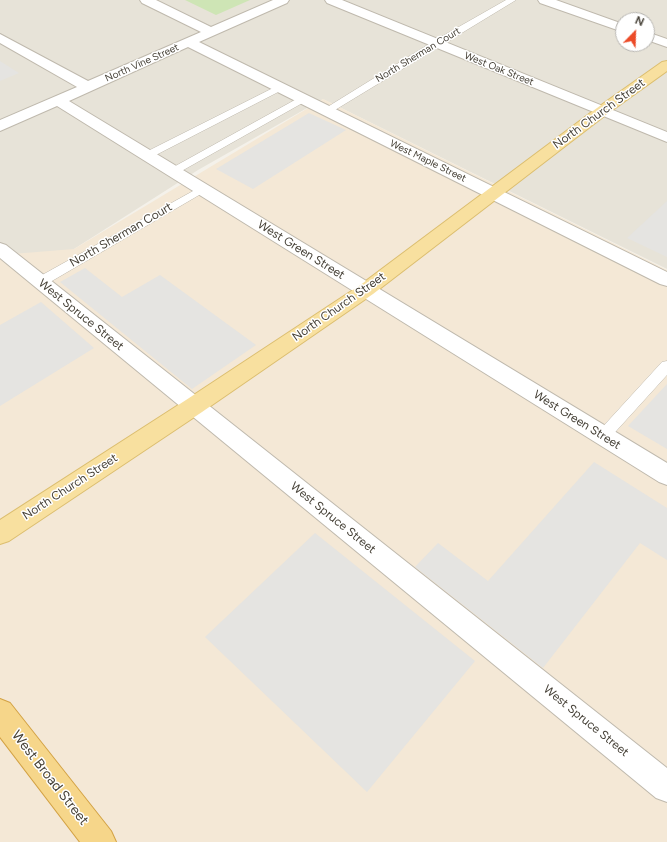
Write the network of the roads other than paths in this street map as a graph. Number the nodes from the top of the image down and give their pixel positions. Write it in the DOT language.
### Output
graph roads {
  1 [pos="146,0"];
  2 [pos="283,0"];
  3 [pos="331,0"];
  4 [pos="512,0"];
  5 [pos="544,0"];
  6 [pos="615,25"];
  7 [pos="211,32"];
  8 [pos="0,38"];
  9 [pos="655,39"];
  10 [pos="188,42"];
  11 [pos="437,43"];
  12 [pos="667,43"];
  13 [pos="667,65"];
  14 [pos="88,87"];
  15 [pos="281,87"];
  16 [pos="302,99"];
  17 [pos="58,100"];
  18 [pos="326,111"];
  19 [pos="602,111"];
  20 [pos="0,126"];
  21 [pos="667,137"];
  22 [pos="148,156"];
  23 [pos="174,172"];
  24 [pos="202,189"];
  25 [pos="492,193"];
  26 [pos="0,249"];
  27 [pos="667,280"];
  28 [pos="40,282"];
  29 [pos="366,290"];
  30 [pos="667,366"];
  31 [pos="194,406"];
  32 [pos="603,436"];
  33 [pos="667,475"];
  34 [pos="0,532"];
  35 [pos="0,713"];
  36 [pos="667,787"];
  37 [pos="100,842"];
  1 -- 7 [label="street"];
  2 -- 7 [label="street, North Vine Street"];
  3 -- 11 [label="street, West Oak Street"];
  4 -- 11 [label="lane, North Sherman Court"];
  5 -- 6 [label="street"];
  7 -- 10 [label="street, North Vine Street"];
  8 -- 14 [label="street"];
  9 -- 12 [label="street"];
  10 -- 14 [label="street, North Vine Street"];
  10 -- 15 [label="street, West Maple Street"];
  11 -- 18 [label="lane, North Sherman Court"];
  11 -- 19 [label="street, West Oak Street"];
  13 -- 19 [label="main road, North Church Street"];
  14 -- 17 [label="street, North Vine Street"];
  15 -- 16 [label="street, West Maple Street"];
  15 -- 22 [label="lane"];
  16 -- 18 [label="street, West Maple Street"];
  16 -- 23 [label="lane"];
  17 -- 20 [label="street, North Vine Street"];
  17 -- 22 [label="street, West Green Street"];
  18 -- 25 [label="street, West Maple Street"];
  19 -- 21 [label="street, West Oak Street"];
  19 -- 25 [label="main road, North Church Street"];
  22 -- 23 [label="street, West Green Street"];
  23 -- 24 [label="street, West Green Street"];
  24 -- 28 [label="lane, North Sherman Court"];
  24 -- 29 [label="street, West Green Street"];
  25 -- 27 [label="street, West Maple Street"];
  25 -- 29 [label="main road, North Church Street"];
  26 -- 28 [label="street, West Spruce Street"];
  28 -- 31 [label="street, West Spruce Street"];
  29 -- 31 [label="main road, North Church Street"];
  29 -- 32 [label="street, West Green Street"];
  30 -- 32 [label="lane"];
  31 -- 34 [label="main road, North Church Street"];
  31 -- 36 [label="street, West Spruce Street"];
  32 -- 33 [label="street, West Green Street"];
  35 -- 37 [label="highway, West Broad Street"];
}
